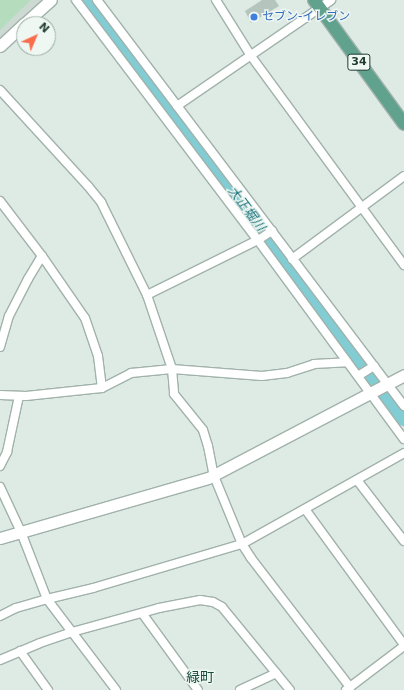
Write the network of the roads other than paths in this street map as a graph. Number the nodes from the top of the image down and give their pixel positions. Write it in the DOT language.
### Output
graph roads {
  1 [pos="50,0"];
  2 [pos="76,0"];
  3 [pos="96,0"];
  4 [pos="216,0"];
  5 [pos="331,0"];
  6 [pos="316,4"];
  7 [pos="33,16"];
  8 [pos="16,31"];
  9 [pos="0,46"];
  10 [pos="251,56"];
  11 [pos="0,90"];
  12 [pos="177,106"];
  13 [pos="404,124"];
  14 [pos="404,176"];
  15 [pos="0,201"];
  16 [pos="362,207"];
  17 [pos="270,232"];
  18 [pos="259,240"];
  19 [pos="42,256"];
  20 [pos="292,259"];
  21 [pos="404,265"];
  22 [pos="147,294"];
  23 [pos="0,347"];
  24 [pos="347,362"];
  25 [pos="374,366"];
  26 [pos="172,369"];
  27 [pos="359,375"];
  28 [pos="404,376"];
  29 [pos="388,385"];
  30 [pos="102,388"];
  31 [pos="370,394"];
  32 [pos="0,395"];
  33 [pos="19,396"];
  34 [pos="404,406"];
  35 [pos="404,438"];
  36 [pos="4,452"];
  37 [pos="404,453"];
  38 [pos="0,466"];
  39 [pos="214,475"];
  40 [pos="357,480"];
  41 [pos="0,487"];
  42 [pos="305,508"];
  43 [pos="21,532"];
  44 [pos="0,538"];
  45 [pos="404,541"];
  46 [pos="242,544"];
  47 [pos="47,599"];
  48 [pos="142,613"];
  49 [pos="0,616"];
  50 [pos="72,632"];
  51 [pos="404,646"];
  52 [pos="20,651"];
  53 [pos="0,660"];
  54 [pos="276,673"];
  55 [pos="348,688"];
  56 [pos="48,690"];
  57 [pos="116,690"];
  58 [pos="198,690"];
  59 [pos="240,690"];
  60 [pos="290,690"];
  1 -- 7 [label="street"];
  2 -- 18 [label="street"];
  3 -- 12 [label="street"];
  4 -- 10 [label="street"];
  5 -- 6 [label="street"];
  6 -- 10 [label="street"];
  6 -- 13 [label="main road, 34"];
  8 -- 9 [label="street"];
  10 -- 12 [label="street"];
  10 -- 16 [label="street"];
  11 -- 22 [label="street"];
  12 -- 17 [label="street"];
  14 -- 16 [label="street"];
  15 -- 19 [label="street"];
  16 -- 20 [label="street"];
  16 -- 21 [label="street"];
  17 -- 18 [label="street"];
  17 -- 20 [label="street"];
  18 -- 22 [label="street"];
  18 -- 24 [label="street"];
  19 -- 23 [label="street"];
  19 -- 30 [label="street"];
  20 -- 25 [label="street"];
  22 -- 26 [label="street"];
  24 -- 26 [label="street"];
  24 -- 27 [label="street"];
  25 -- 27 [label="street"];
  25 -- 29 [label="street"];
  26 -- 30 [label="street"];
  26 -- 39 [label="street"];
  27 -- 31 [label="street"];
  28 -- 29 [label="street"];
  29 -- 31 [label="street"];
  29 -- 34 [label="street"];
  30 -- 33 [label="street"];
  31 -- 35 [label="street"];
  31 -- 39 [label="street"];
  32 -- 33 [label="street"];
  33 -- 36 [label="street"];
  36 -- 38 [label="street"];
  37 -- 40 [label="street"];
  39 -- 43 [label="street"];
  39 -- 46 [label="street"];
  40 -- 42 [label="street"];
  40 -- 45 [label="street"];
  41 -- 43 [label="street"];
  42 -- 46 [label="street"];
  42 -- 51 [label="street"];
  43 -- 44 [label="street"];
  43 -- 47 [label="street"];
  46 -- 47 [label="street"];
  46 -- 55 [label="street"];
  47 -- 49 [label="street"];
  47 -- 50 [label="street"];
  48 -- 50 [label="street"];
  48 -- 54 [label="street"];
  48 -- 58 [label="street"];
  50 -- 52 [label="street"];
  50 -- 57 [label="street"];
  51 -- 55 [label="street"];
  52 -- 53 [label="street"];
  52 -- 56 [label="street"];
  54 -- 59 [label="street"];
  54 -- 60 [label="street"];
}
